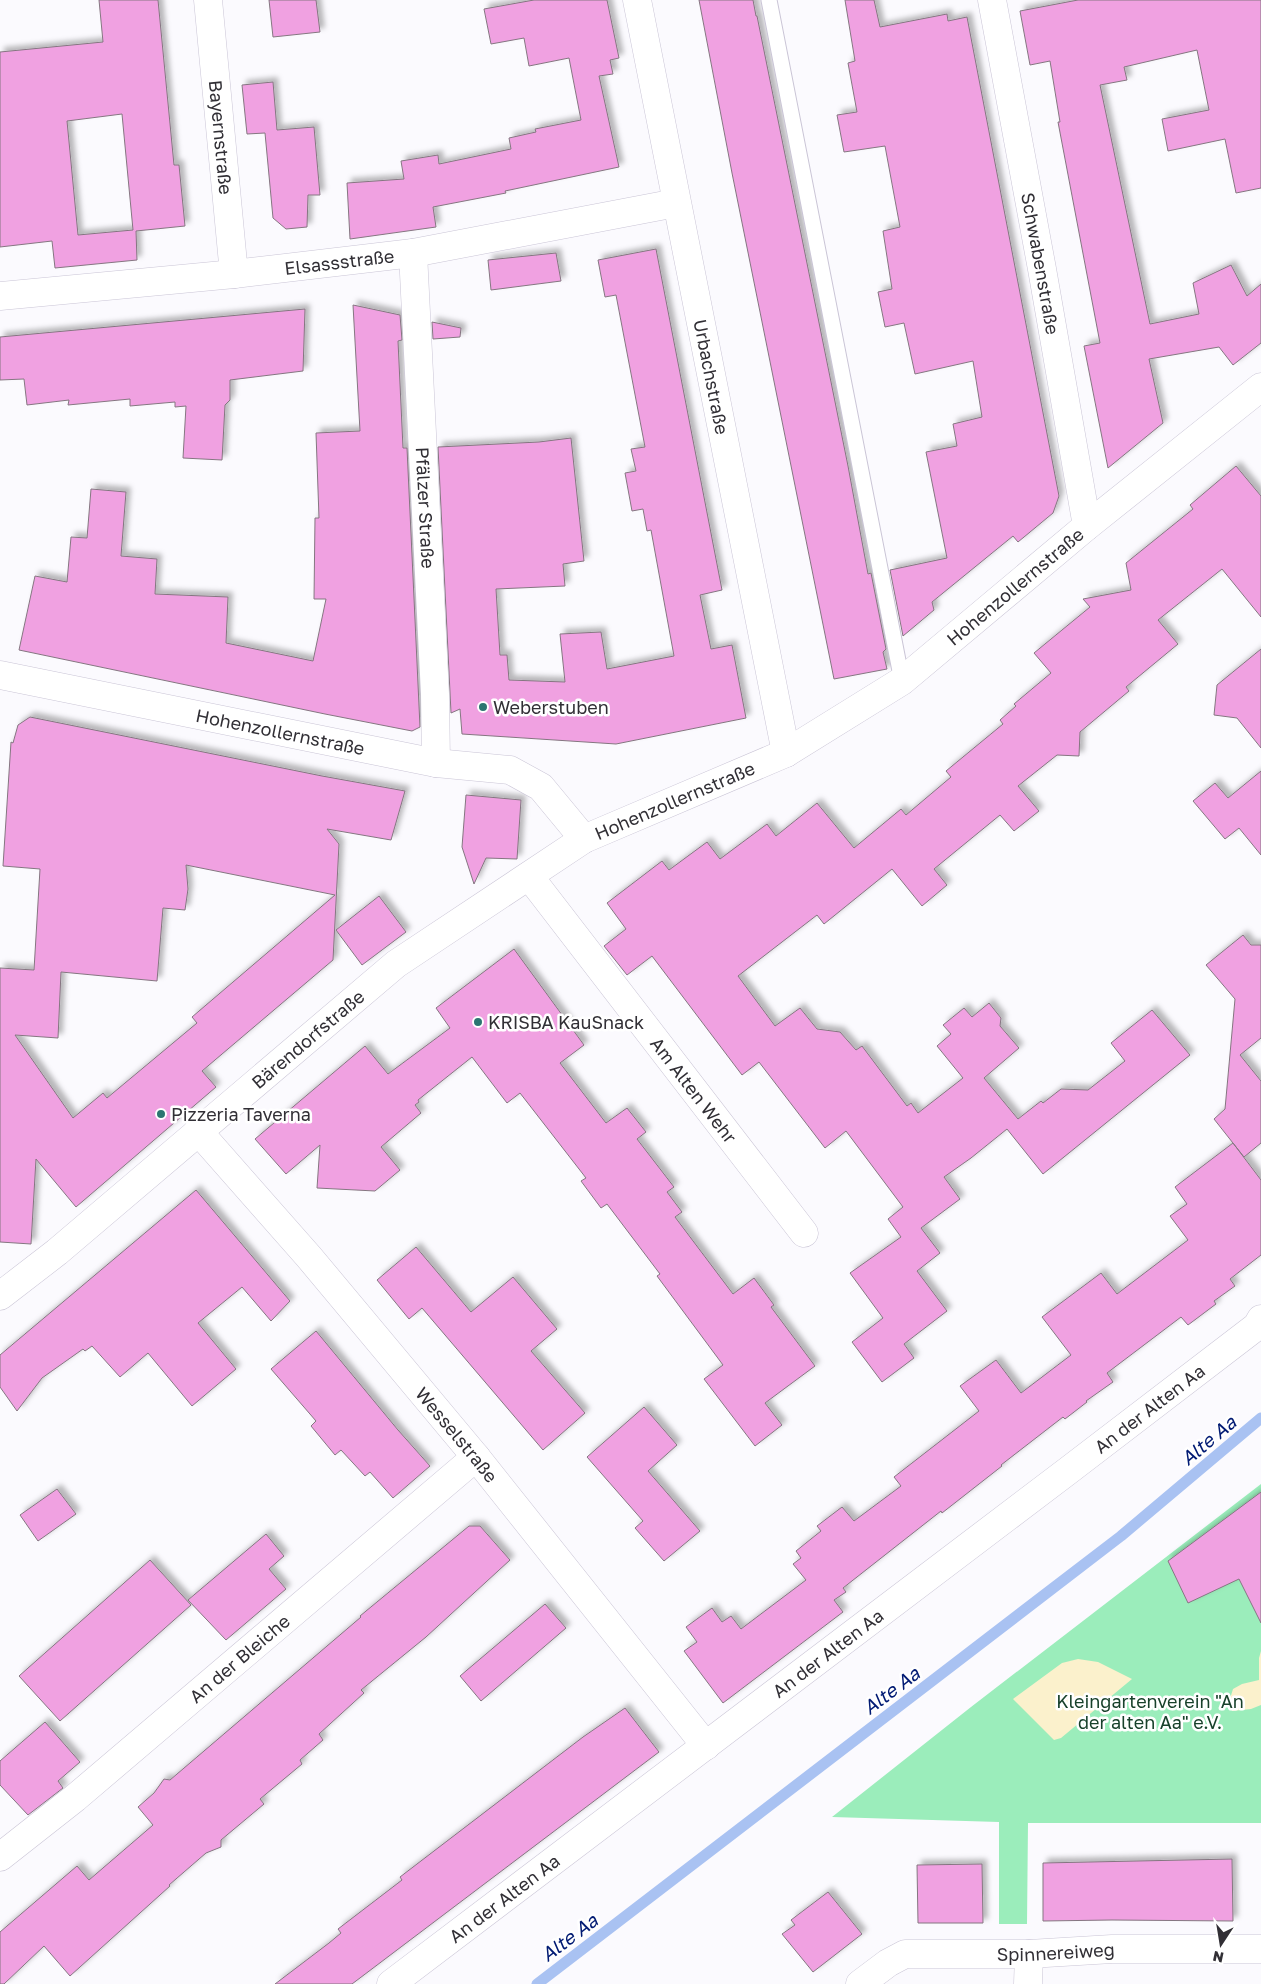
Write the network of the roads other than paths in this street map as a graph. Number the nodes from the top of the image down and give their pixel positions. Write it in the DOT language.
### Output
graph roads {
  1 [pos="208,0"];
  2 [pos="637,0"];
  3 [pos="769,0"];
  4 [pos="992,0"];
  5 [pos="676,203"];
  6 [pos="413,253"];
  7 [pos="234,274"];
  8 [pos="0,296"];
  9 [pos="1261,387"];
  10 [pos="1087,526"];
  11 [pos="0,675"];
  12 [pos="902,681"];
  13 [pos="786,753"];
  14 [pos="436,763"];
  15 [pos="584,839"];
  16 [pos="529,876"];
  17 [pos="198,1131"];
  18 [pos="804,1232"];
  19 [pos="0,1296"];
  20 [pos="1261,1320"];
  21 [pos="476,1457"];
  22 [pos="706,1746"];
  23 [pos="0,1857"];
  24 [pos="1261,1949"];
  25 [pos="1029,1954"];
  26 [pos="391,1984"];
  27 [pos="860,1984"];
  28 [pos="1028,1984"];
  1 -- 7 [label="street, Bayernstraße"];
  2 -- 5 [label="street, Urbachstraße"];
  3 -- 12 [label="lane"];
  4 -- 10 [label="street, Schwabenstraße"];
  5 -- 6 [label="street, Elsassstraße"];
  5 -- 13 [label="street, Urbachstraße"];
  6 -- 7 [label="street, Elsassstraße"];
  6 -- 14 [label="street, Pfälzer Straße"];
  7 -- 8 [label="street, Elsassstraße"];
  9 -- 10 [label="street, Hohenzollernstraße"];
  10 -- 12 [label="street, Hohenzollernstraße"];
  11 -- 14 [label="street, Hohenzollernstraße"];
  12 -- 13 [label="street, Hohenzollernstraße"];
  13 -- 15 [label="street, Hohenzollernstraße"];
  14 -- 15 [label="street, Hohenzollernstraße"];
  15 -- 16 [label="street, Bärendorfstraße"];
  16 -- 17 [label="street, Bärendorfstraße"];
  16 -- 18 [label="street, Am Alten Wehr"];
  17 -- 19 [label="street, Bärendorfstraße"];
  17 -- 21 [label="street, Wesselstraße"];
  20 -- 22 [label="street, An der Alten Aa"];
  21 -- 22 [label="street, Wesselstraße"];
  21 -- 23 [label="street, An der Bleiche"];
  22 -- 26 [label="street, An der Alten Aa"];
  24 -- 25 [label="street, Spinnereiweg"];
  25 -- 27 [label="street, Spinnereiweg"];
  25 -- 28 [label="street"];
}
